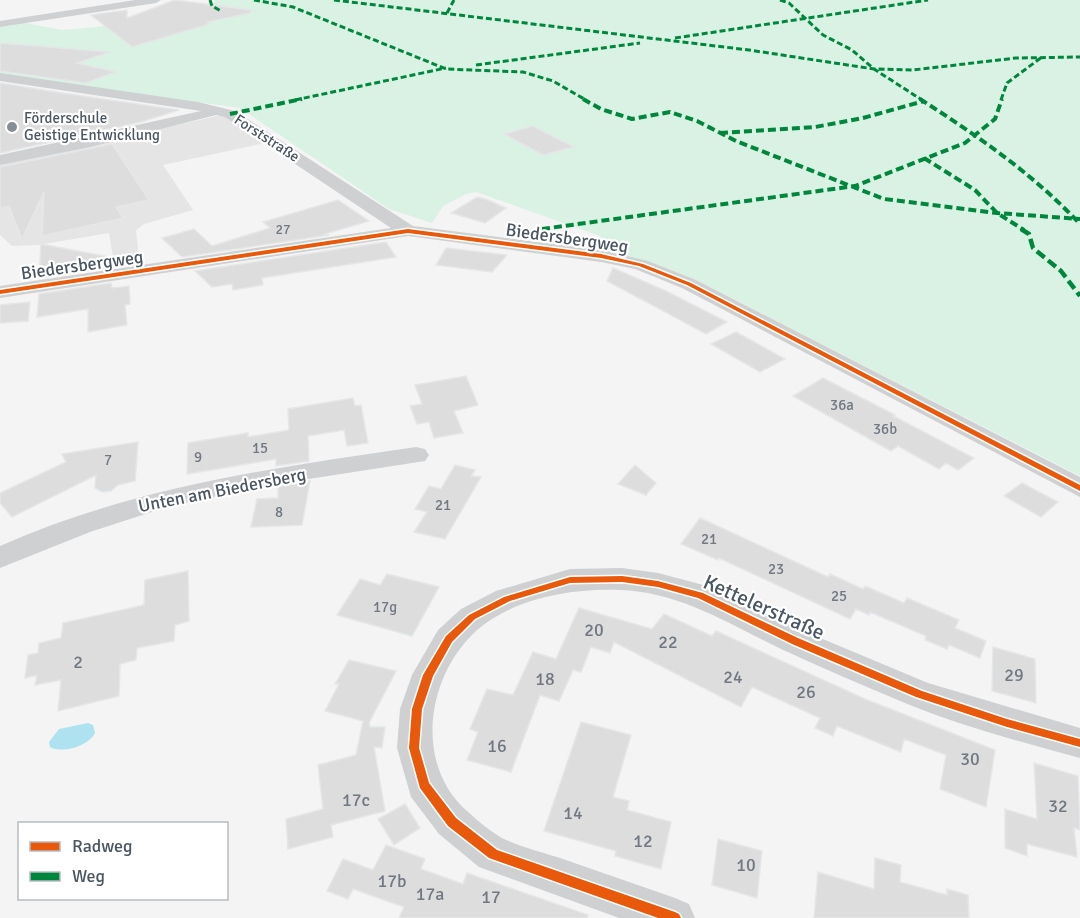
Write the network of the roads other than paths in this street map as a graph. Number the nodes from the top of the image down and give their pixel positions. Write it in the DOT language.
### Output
graph roads {
  1 [pos="156,0"];
  2 [pos="0,24"];
  3 [pos="0,77"];
  4 [pos="220,111"];
  5 [pos="0,160"];
  6 [pos="408,231"];
  7 [pos="0,292"];
  8 [pos="416,455"];
  9 [pos="1080,488"];
  10 [pos="0,558"];
  11 [pos="1080,743"];
  12 [pos="675,918"];
  1 -- 2 [label="street"];
  3 -- 4 [label="street, Forststraße"];
  4 -- 5 [label="street"];
  4 -- 6 [label="street, Forststraße"];
  6 -- 7 [label="street, Biedersbergweg"];
  6 -- 9 [label="street, Biedersbergweg"];
  8 -- 10 [label="street, Unten am Biedersberg"];
  11 -- 12 [label="street, Kettelerstraße"];
}
